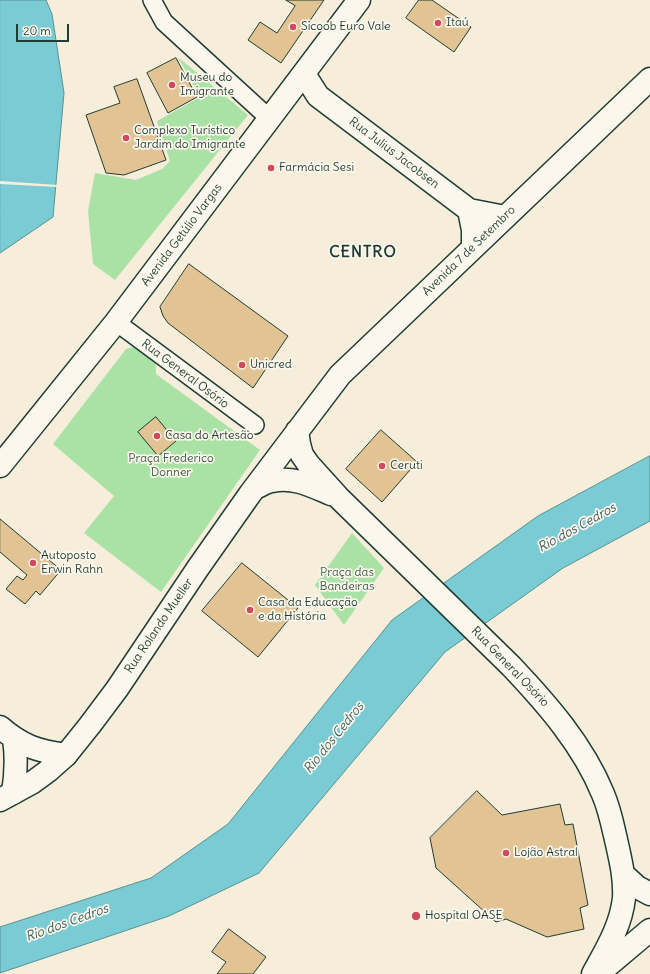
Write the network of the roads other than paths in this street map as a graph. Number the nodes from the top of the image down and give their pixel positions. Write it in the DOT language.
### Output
graph roads {
  1 [pos="152,0"];
  2 [pos="359,0"];
  3 [pos="304,74"];
  4 [pos="650,79"];
  5 [pos="290,92"];
  6 [pos="318,96"];
  7 [pos="270,119"];
  8 [pos="469,210"];
  9 [pos="505,217"];
  10 [pos="473,247"];
  11 [pos="116,322"];
  12 [pos="255,425"];
  13 [pos="298,431"];
  14 [pos="0,466"];
  15 [pos="255,488"];
  16 [pos="338,497"];
  17 [pos="7,733"];
  18 [pos="66,755"];
  19 [pos="6,796"];
  20 [pos="624,874"];
  21 [pos="650,894"];
  22 [pos="650,930"];
  23 [pos="593,974"];
  24 [pos="597,974"];
  1 -- 7 [label="street"];
  2 -- 3 [label="main road, Avenida Getúlio Vargas"];
  3 -- 5 [label="main road, Avenida Getúlio Vargas"];
  3 -- 6 [label="main road, Rua Julius Jacobsen"];
  4 -- 9 [label="main road, Avenida 7 de Setembro"];
  5 -- 6 [label="main road, Rua Julius Jacobsen"];
  5 -- 7 [label="main road, Avenida Getúlio Vargas"];
  6 -- 8 [label="main road, Rua Julius Jacobsen"];
  7 -- 11 [label="main road, Avenida Getúlio Vargas"];
  8 -- 9 [label="main road, Rua Julius Jacobsen"];
  8 -- 10 [label="main road"];
  9 -- 10 [label="main road, Avenida 7 de Setembro"];
  10 -- 13 [label="main road, Avenida 7 de Setembro"];
  11 -- 12 [label="street, Rua General Osório"];
  11 -- 14 [label="main road, Avenida Getúlio Vargas"];
  13 -- 15 [label="main road, Rua Rolando Mueller"];
  13 -- 16 [label="main road, Rua General Osório"];
  15 -- 16 [label="main road, Rua General Osório"];
  15 -- 18 [label="main road, Rua Rolando Mueller"];
  16 -- 20 [label="main road, Rua General Osório"];
  17 -- 18 [label="main road"];
  17 -- 19 [label="main road"];
  18 -- 19 [label="main road, Rua Rolando Mueller"];
  20 -- 21 [label="main road"];
  20 -- 23 [label="main road, Rua General Osório"];
  22 -- 24 [label="main road"];
}
